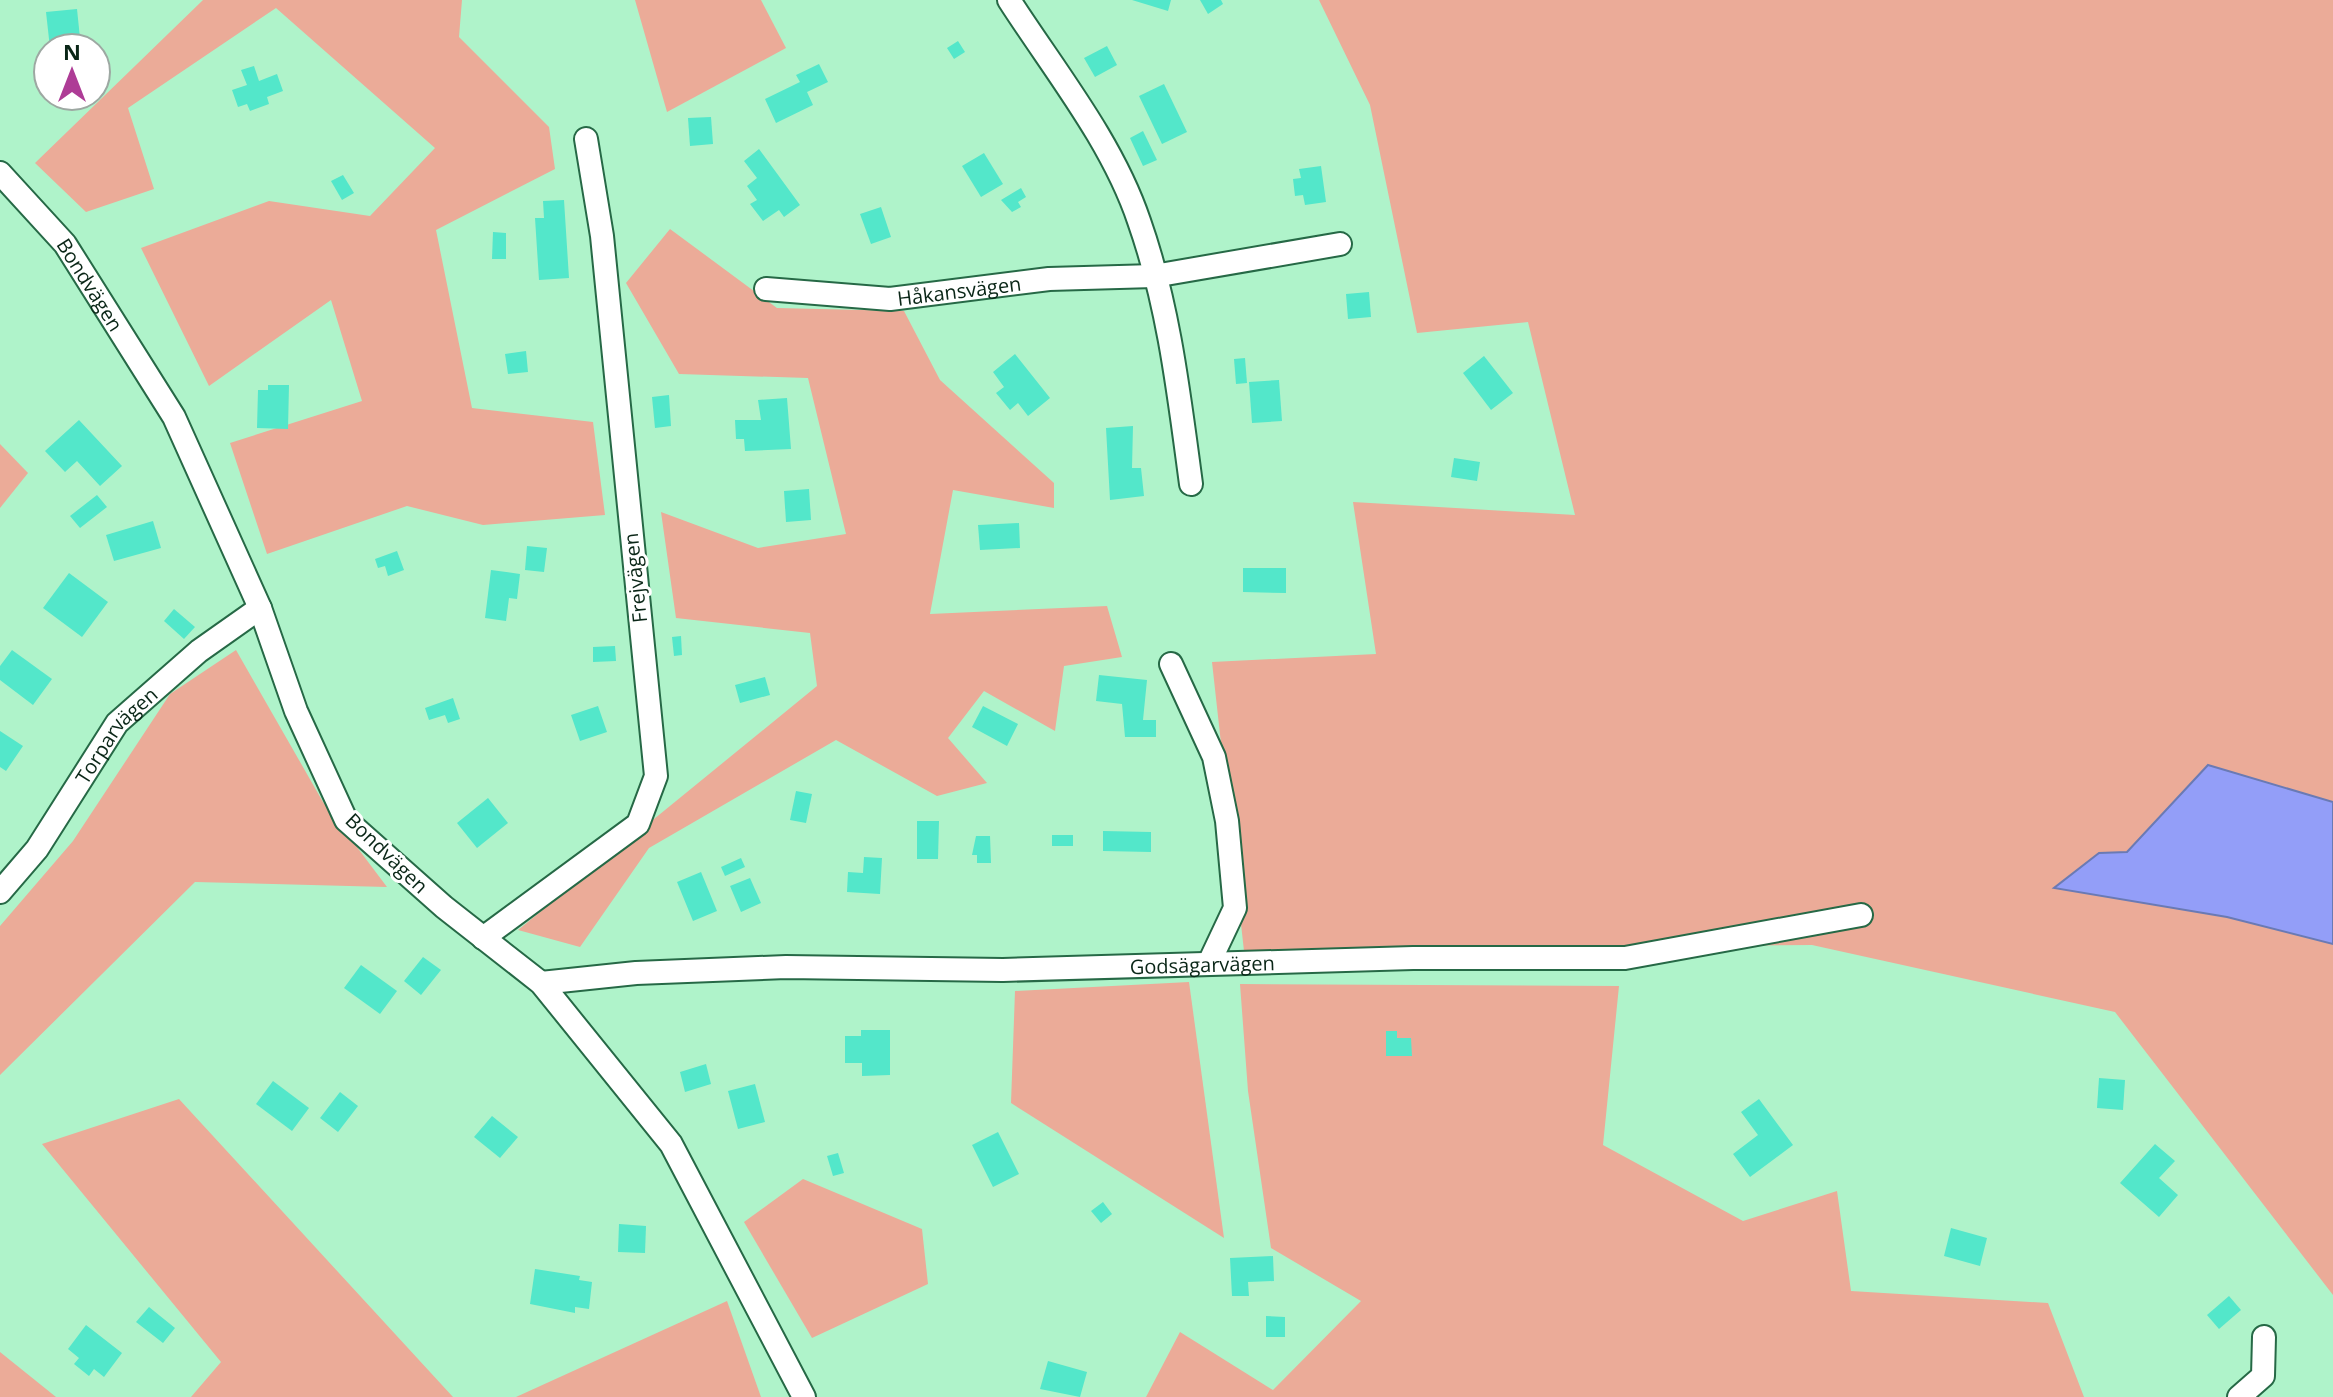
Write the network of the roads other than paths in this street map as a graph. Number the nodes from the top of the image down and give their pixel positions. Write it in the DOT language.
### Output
graph roads {
  1 [pos="1009,0"];
  2 [pos="586,139"];
  3 [pos="0,173"];
  4 [pos="1340,244"];
  5 [pos="1154,276"];
  6 [pos="766,289"];
  7 [pos="1191,484"];
  8 [pos="260,608"];
  9 [pos="1171,664"];
  10 [pos="0,892"];
  11 [pos="1861,915"];
  12 [pos="483,938"];
  13 [pos="1209,963"];
  14 [pos="541,983"];
  15 [pos="2264,1337"];
  16 [pos="804,1397"];
  17 [pos="2239,1397"];
  1 -- 5 [label="street"];
  2 -- 12 [label="street, Frejvägen"];
  3 -- 8 [label="street, Bondvägen"];
  4 -- 5 [label="street, Håkansvägen"];
  5 -- 6 [label="street, Håkansvägen"];
  5 -- 7 [label="street"];
  8 -- 10 [label="street, Torparvägen"];
  8 -- 12 [label="street, Bondvägen"];
  9 -- 13 [label="street"];
  11 -- 13 [label="street, Godsägarvägen"];
  12 -- 14 [label="street, Bondvägen"];
  13 -- 14 [label="street, Godsägarvägen"];
  14 -- 16 [label="street, Bondvägen"];
  15 -- 17 [label="street"];
}
